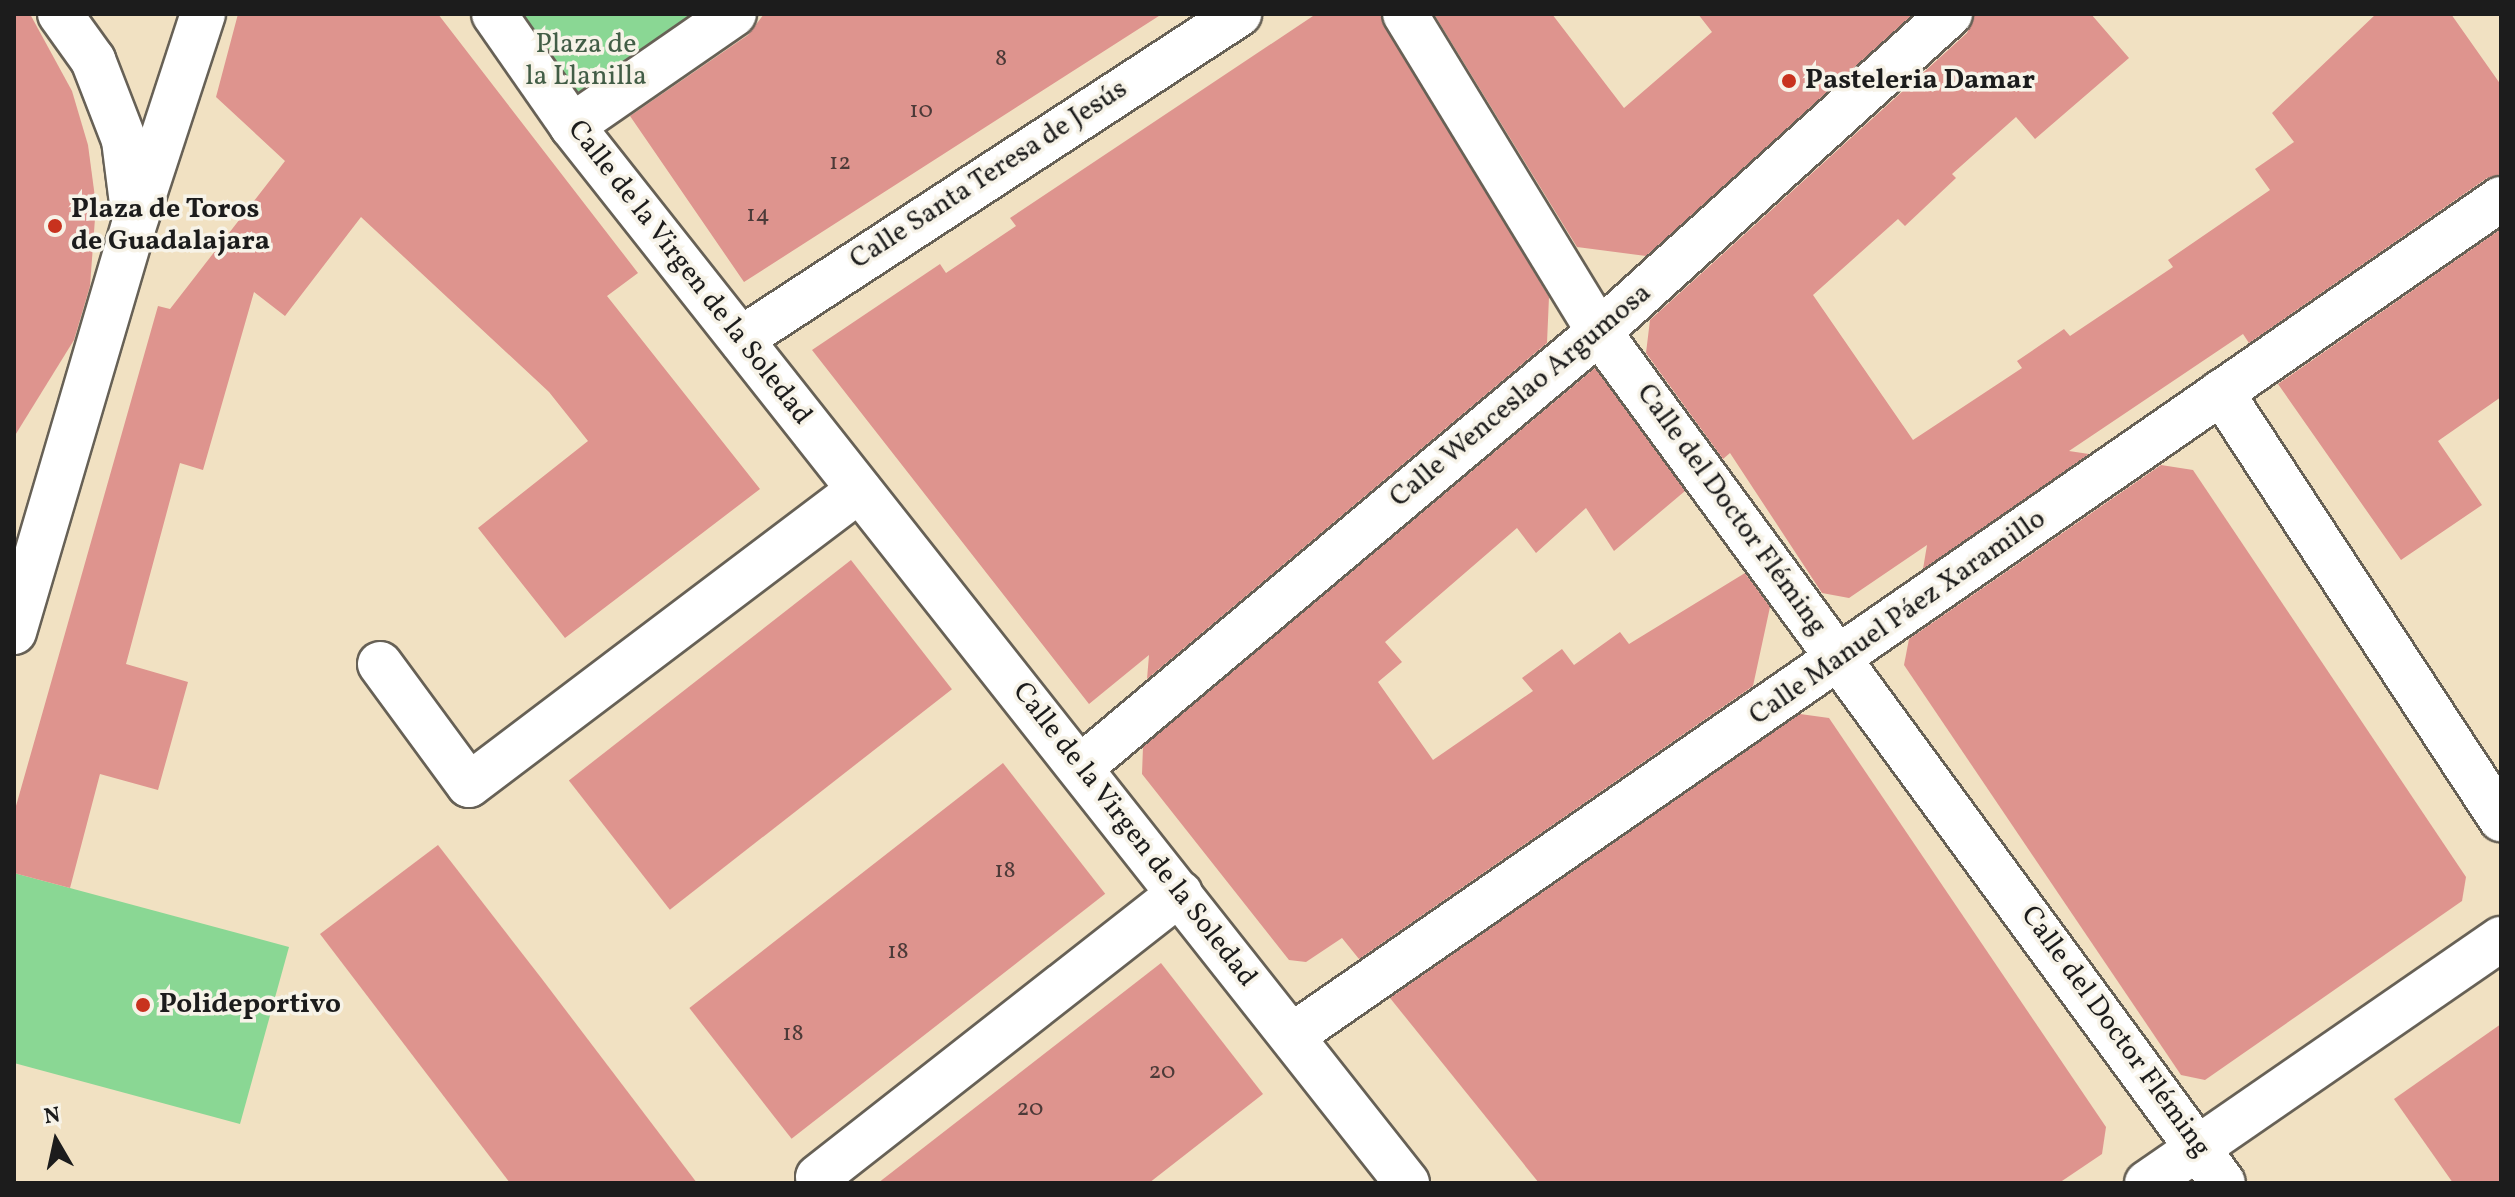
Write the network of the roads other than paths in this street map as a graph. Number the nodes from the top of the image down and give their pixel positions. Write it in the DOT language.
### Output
graph roads {
  1 [pos="60,14"];
  2 [pos="203,14"];
  3 [pos="494,14"];
  4 [pos="734,14"];
  5 [pos="1239,14"];
  6 [pos="1405,14"];
  7 [pos="1950,14"];
  8 [pos="572,126"];
  9 [pos="2501,199"];
  10 [pos="134,225"];
  11 [pos="1599,332"];
  12 [pos="741,339"];
  13 [pos="2221,392"];
  14 [pos="859,490"];
  15 [pos="14,632"];
  16 [pos="1841,658"];
  17 [pos="380,664"];
  18 [pos="1081,767"];
  19 [pos="2501,819"];
  20 [pos="1180,893"];
  21 [pos="2501,939"];
  22 [pos="1293,1035"];
  23 [pos="2200,1146"];
  24 [pos="818,1177"];
  25 [pos="1407,1183"];
  26 [pos="2147,1183"];
  27 [pos="2223,1183"];
  1 -- 10 [label="street"];
  2 -- 10 [label="street"];
  3 -- 8 [label="street, Calle de la Virgen de la Soledad"];
  4 -- 8 [label="street"];
  5 -- 12 [label="street, Calle Santa Teresa de Jesús"];
  6 -- 11 [label="street, Calle del Doctor Fléming"];
  7 -- 11 [label="street, Calle Wenceslao Argumosa"];
  8 -- 12 [label="street, Calle de la Virgen de la Soledad"];
  9 -- 13 [label="street, Calle Manuel Páez Xaramillo"];
  10 -- 15 [label="street"];
  11 -- 16 [label="street, Calle del Doctor Fléming"];
  11 -- 18 [label="street, Calle Wenceslao Argumosa"];
  12 -- 14 [label="street, Calle de la Virgen de la Soledad"];
  13 -- 16 [label="street, Calle Manuel Páez Xaramillo"];
  13 -- 19 [label="street"];
  14 -- 17 [label="street"];
  14 -- 18 [label="street, Calle de la Virgen de la Soledad"];
  16 -- 22 [label="street, Calle Manuel Páez Xaramillo"];
  16 -- 23 [label="street, Calle del Doctor Fléming"];
  18 -- 20 [label="street, Calle de la Virgen de la Soledad"];
  20 -- 22 [label="street, Calle de la Virgen de la Soledad"];
  20 -- 24 [label="street"];
  21 -- 23 [label="street"];
  22 -- 25 [label="street, Calle de la Virgen de la Soledad"];
  23 -- 26 [label="street"];
  23 -- 27 [label="street, Calle del Doctor Fléming"];
}
